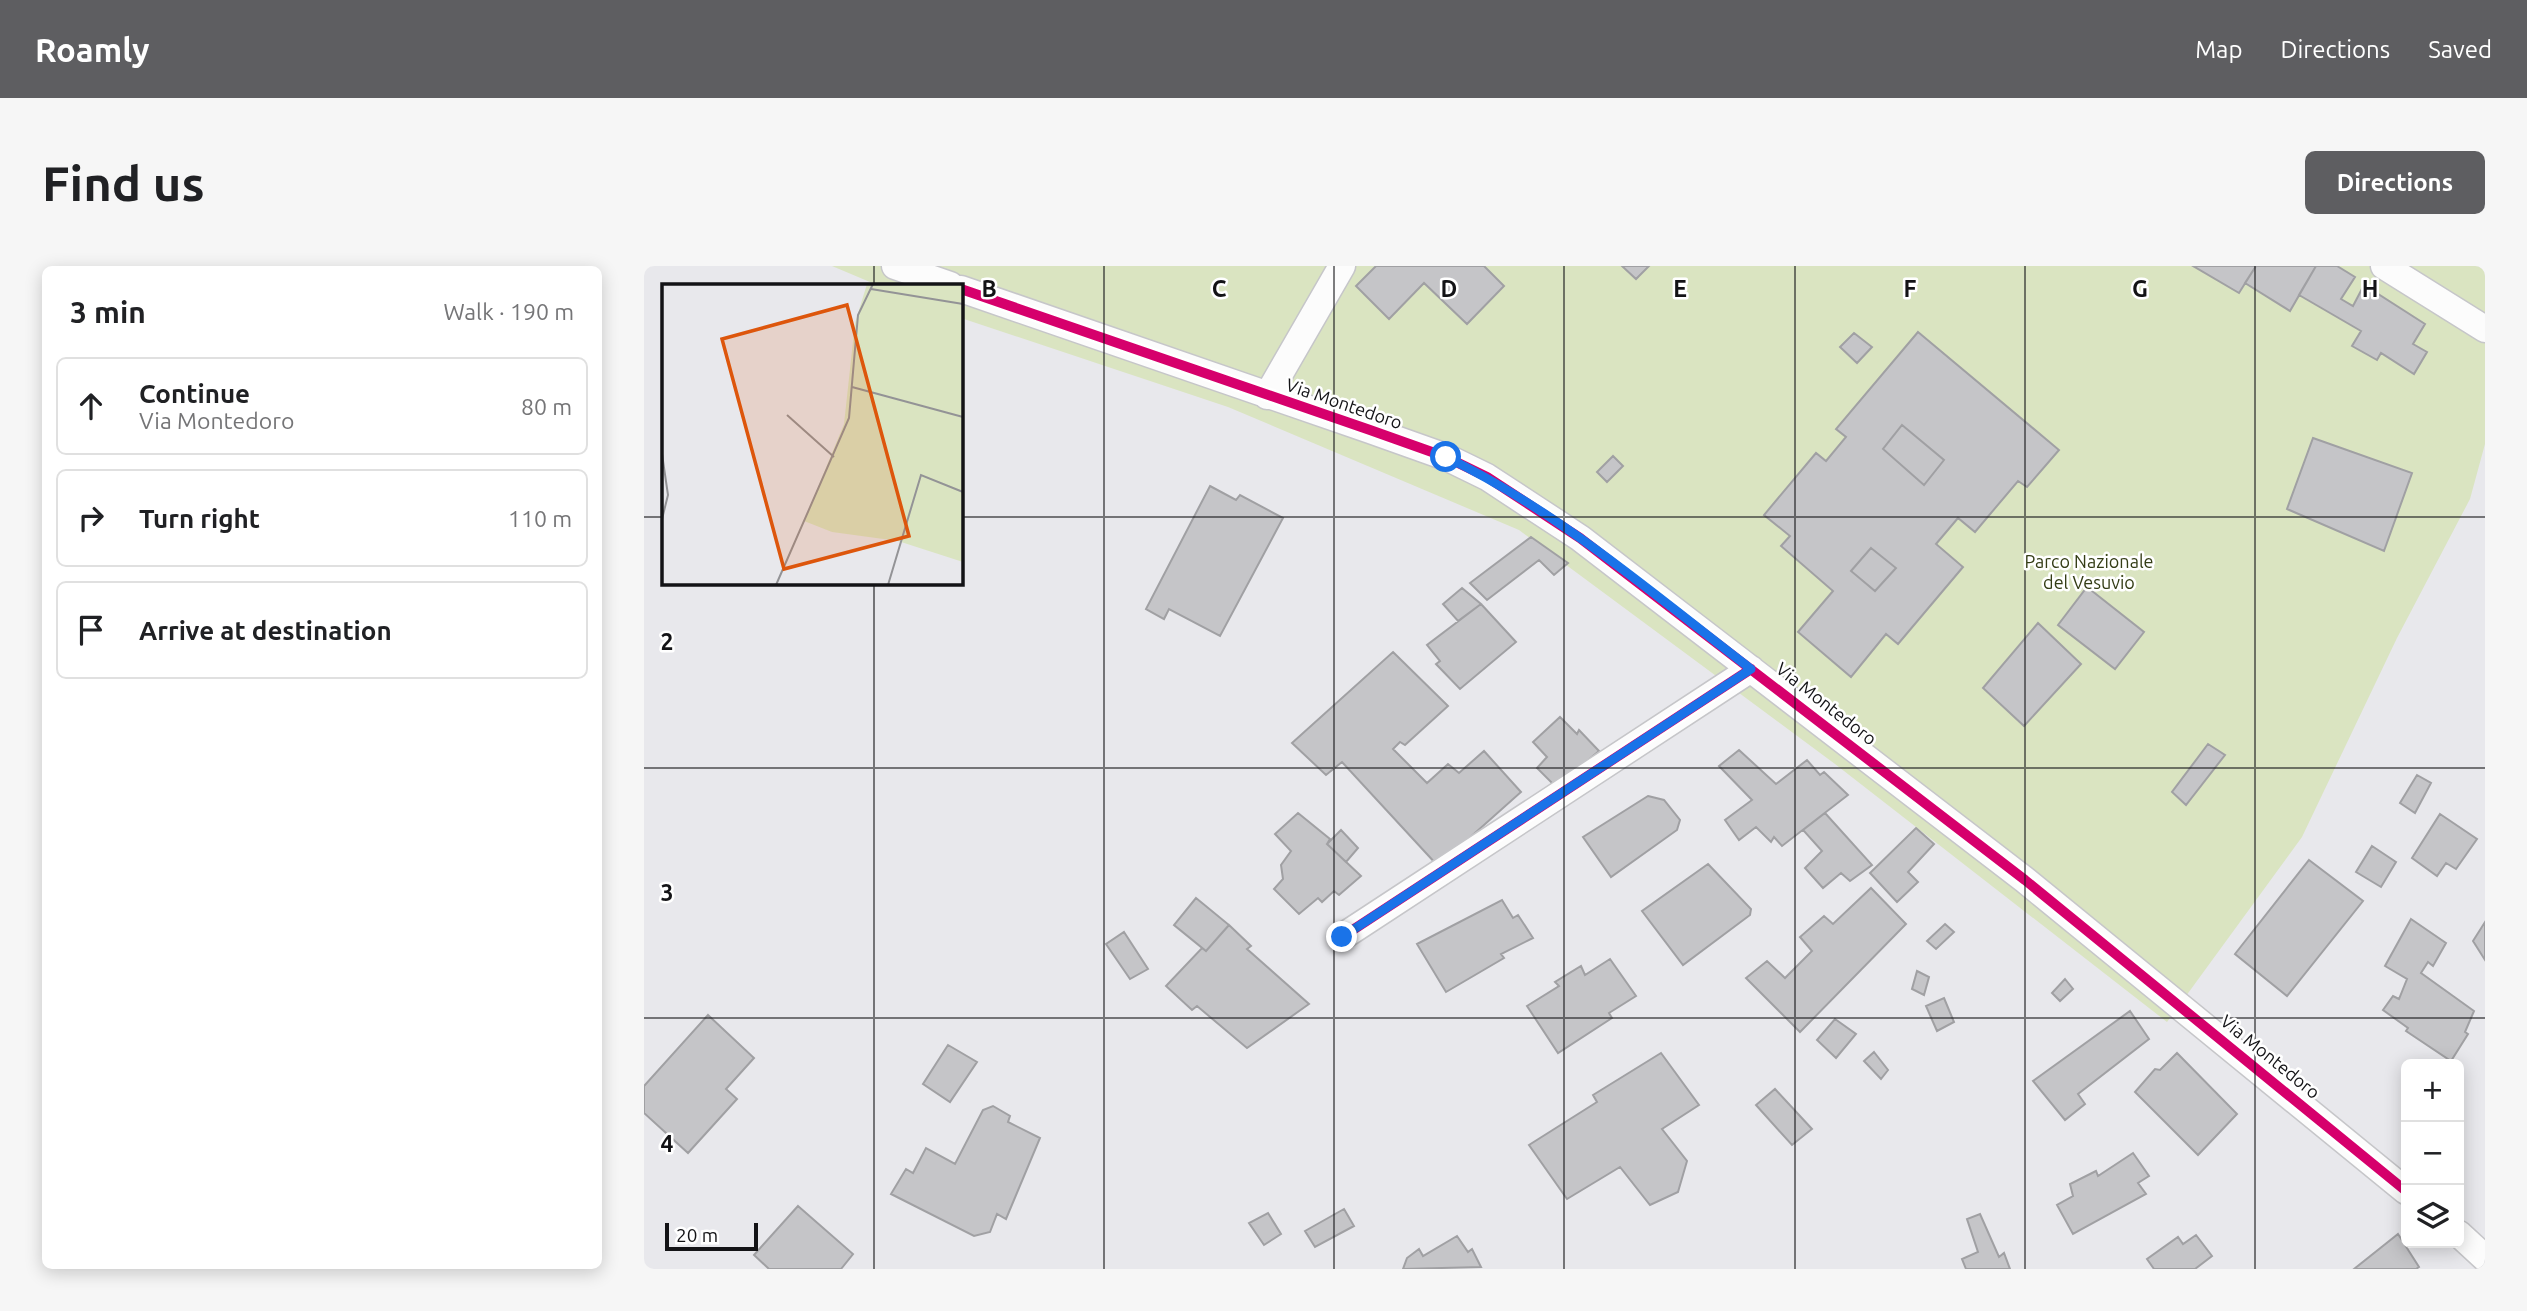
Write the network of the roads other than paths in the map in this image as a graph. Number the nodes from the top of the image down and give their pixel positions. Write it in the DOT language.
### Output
graph roads {
  1 [pos="895,266"];
  2 [pos="1342,266"];
  3 [pos="2384,266"];
  4 [pos="947,284"];
  5 [pos="962,289"];
  6 [pos="2485,329"];
  7 [pos="1267,396"];
  8 [pos="1751,669"];
  9 [pos="1342,937"];
  10 [pos="2401,1187"];
  11 [pos="2464,1239"];
  12 [pos="2485,1258"];
  1 -- 4 [label="street"];
  2 -- 7 [label="street"];
  3 -- 6 [label="street"];
  5 -- 7 [label="street, Via Montedoro"];
  7 -- 8 [label="street, Via Montedoro"];
  8 -- 9 [label="street"];
  8 -- 10 [label="street, Via Montedoro"];
  11 -- 12 [label="street"];
}
